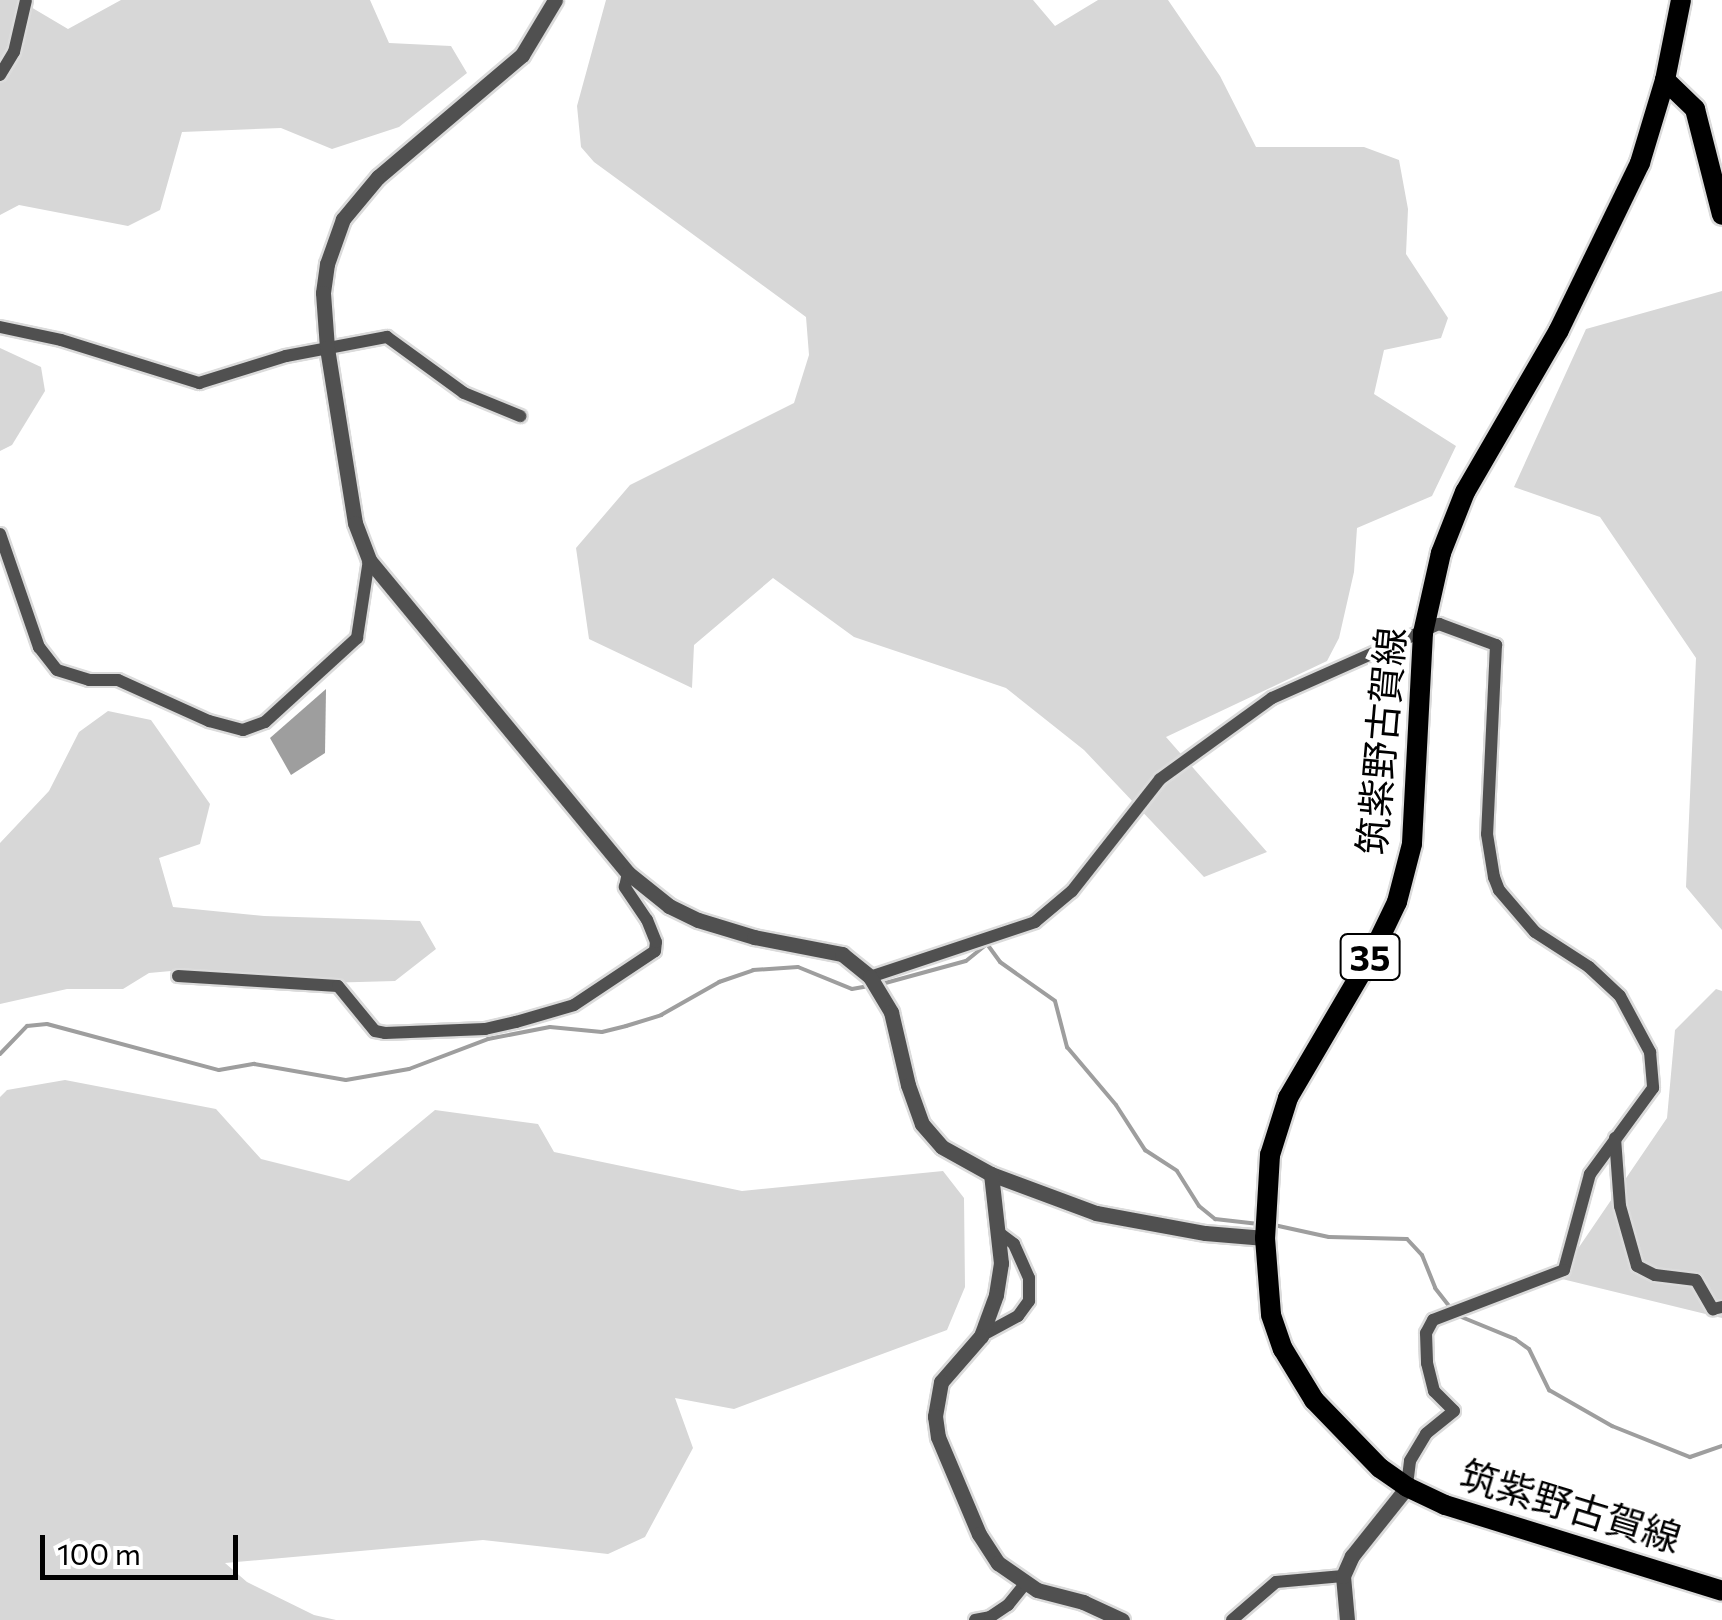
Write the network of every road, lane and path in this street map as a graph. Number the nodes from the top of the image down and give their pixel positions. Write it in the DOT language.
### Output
graph roads {
  1 [pos="26,0"];
  2 [pos="555,0"];
  3 [pos="1682,0"];
  4 [pos="0,75"];
  5 [pos="1665,80"];
  6 [pos="1722,215"];
  7 [pos="0,328"];
  8 [pos="327,348"];
  9 [pos="520,416"];
  10 [pos="0,534"];
  11 [pos="369,560"];
  12 [pos="1423,633"];
  13 [pos="628,873"];
  14 [pos="178,976"];
  15 [pos="870,977"];
  16 [pos="1614,1138"];
  17 [pos="991,1174"];
  18 [pos="998,1232"];
  19 [pos="1265,1238"];
  20 [pos="1722,1307"];
  21 [pos="981,1336"];
  22 [pos="1407,1487"];
  23 [pos="1343,1576"];
  24 [pos="1025,1584"];
  25 [pos="1722,1591"];
  26 [pos="974,1620"];
  27 [pos="1122,1620"];
  28 [pos="1232,1620"];
  29 [pos="1347,1620"];
  1 -- 4 [label="street"];
  2 -- 8 [label="street"];
  3 -- 5 [label="main road, 筑紫野古賀線 / 35"];
  5 -- 6 [label="main road"];
  5 -- 12 [label="main road, 筑紫野古賀線 / 35"];
  7 -- 8 [label="street"];
  8 -- 9 [label="street"];
  8 -- 11 [label="street"];
  10 -- 11 [label="street"];
  11 -- 13 [label="street"];
  12 -- 15 [label="street"];
  12 -- 16 [label="street"];
  12 -- 19 [label="main road, 筑紫野古賀線 / 35"];
  13 -- 14 [label="street"];
  13 -- 15 [label="street"];
  15 -- 17 [label="street"];
  16 -- 20 [label="street"];
  16 -- 22 [label="street"];
  17 -- 18 [label="street"];
  17 -- 19 [label="street"];
  18 -- 21 [label="street"];
  18 -- 21 [label="street"];
  19 -- 22 [label="main road, 筑紫野古賀線 / 35"];
  21 -- 24 [label="street"];
  22 -- 23 [label="street"];
  22 -- 25 [label="main road, 筑紫野古賀線 / 35"];
  23 -- 28 [label="street"];
  23 -- 29 [label="street"];
  24 -- 26 [label="street"];
  24 -- 27 [label="street"];
}
